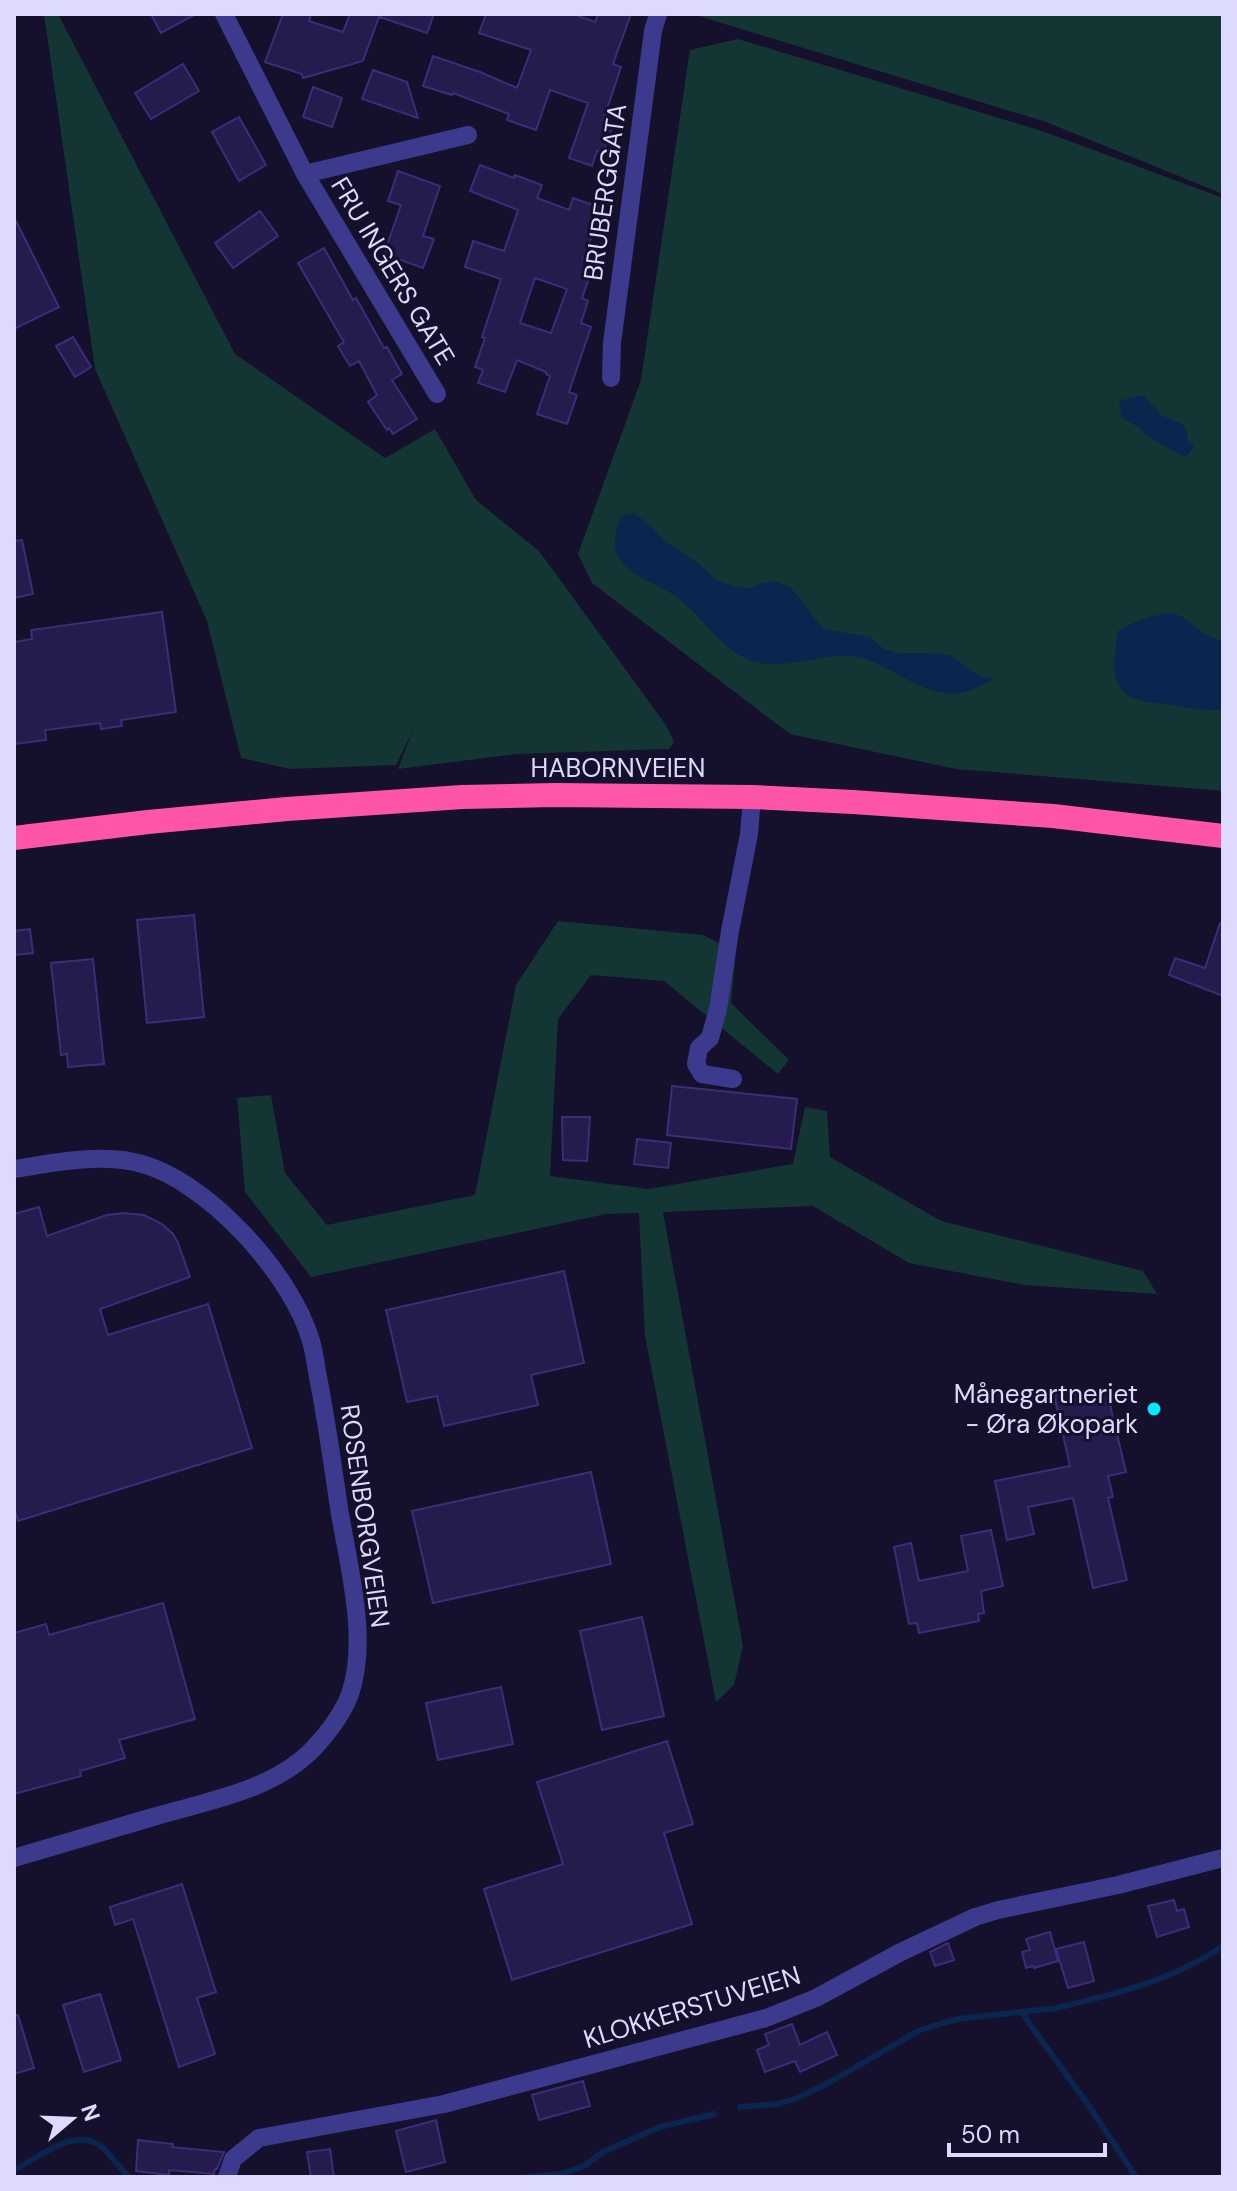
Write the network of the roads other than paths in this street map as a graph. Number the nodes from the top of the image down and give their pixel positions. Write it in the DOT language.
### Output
graph roads {
  1 [pos="224,14"];
  2 [pos="658,14"];
  3 [pos="468,135"];
  4 [pos="305,174"];
  5 [pos="611,378"];
  6 [pos="437,394"];
  7 [pos="752,797"];
  8 [pos="1223,836"];
  9 [pos="14,838"];
  10 [pos="733,1079"];
  11 [pos="14,1169"];
  12 [pos="14,1858"];
  13 [pos="1223,1858"];
  14 [pos="227,2177"];
  1 -- 4 [label="street, FRU INGERS GATE"];
  2 -- 5 [label="street, BRUBERGGATA"];
  3 -- 4 [label="street, FRU INGERS GATE"];
  4 -- 6 [label="street, FRU INGERS GATE"];
  7 -- 8 [label="highway, HABORNVEIEN"];
  7 -- 9 [label="highway, HABORNVEIEN"];
  7 -- 10 [label="street"];
  11 -- 12 [label="street, ROSENBORGVEIEN"];
  13 -- 14 [label="street, KLOKKERSTUVEIEN"];
}
